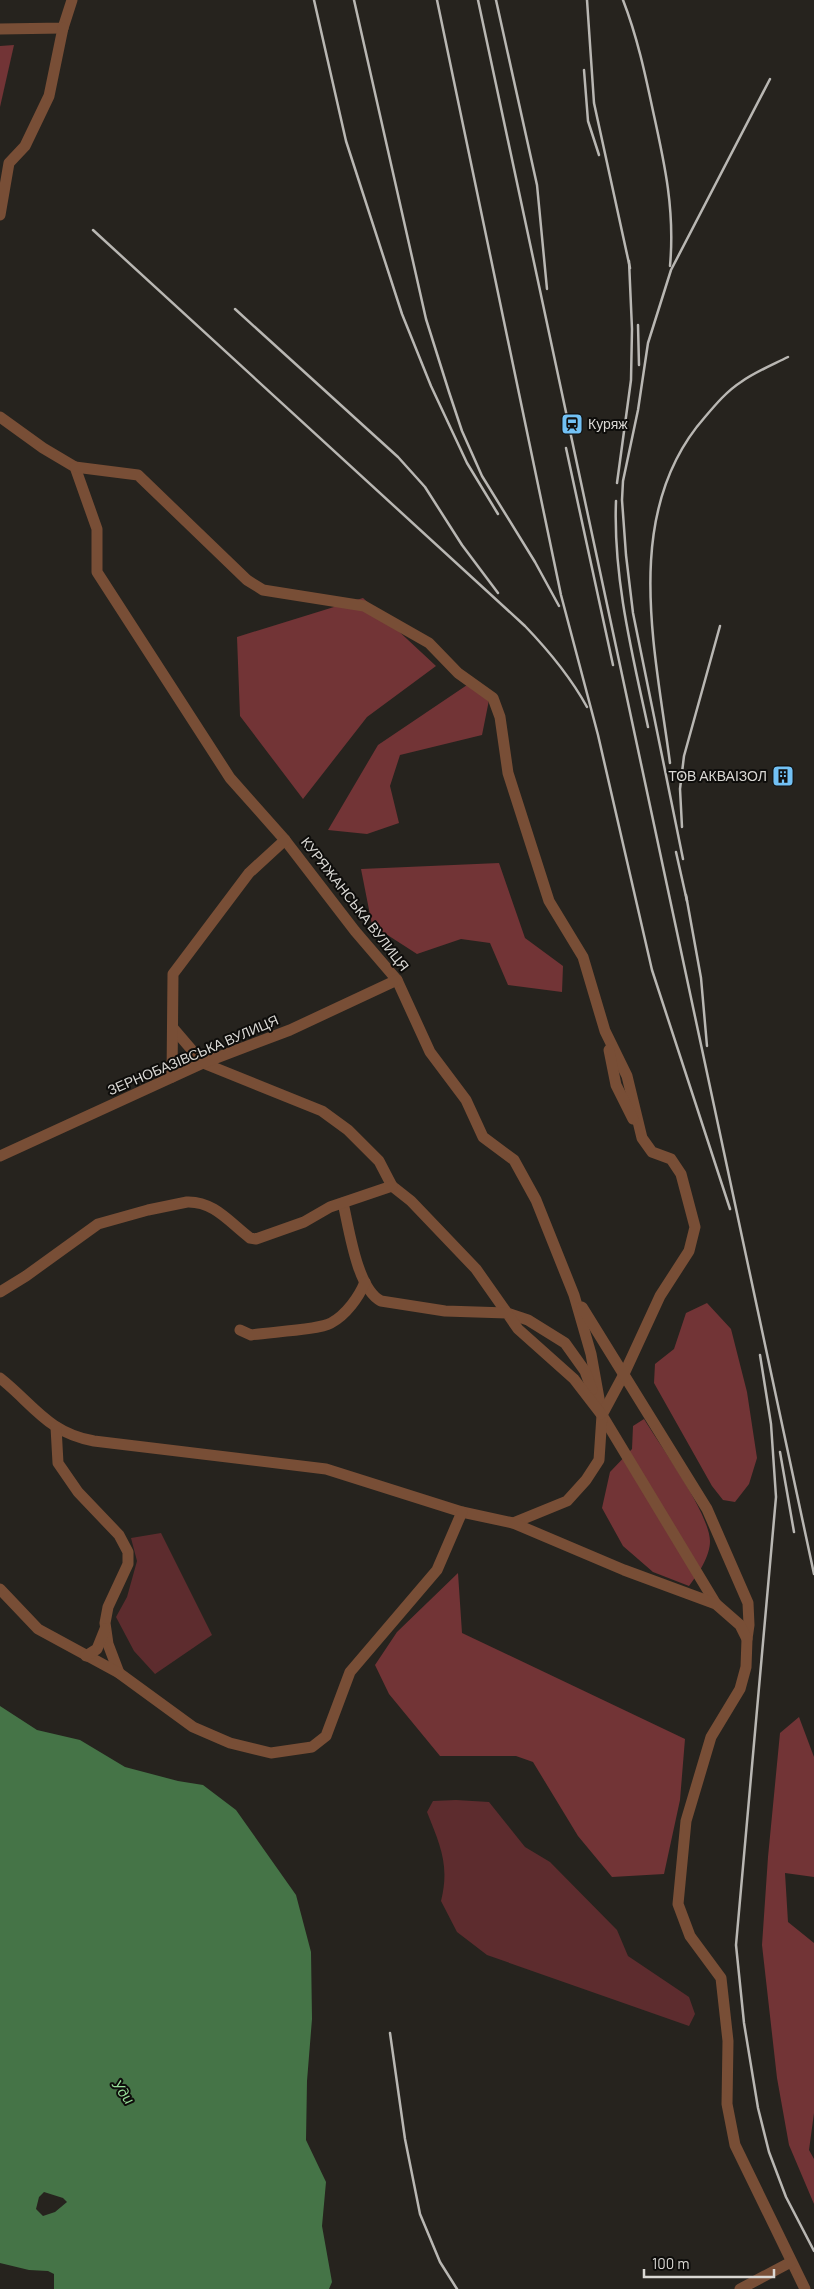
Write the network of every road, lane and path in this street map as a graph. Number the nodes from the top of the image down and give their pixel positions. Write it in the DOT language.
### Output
graph roads {
  1 [pos="72,0"];
  2 [pos="63,28"];
  3 [pos="0,29"];
  4 [pos="0,215"];
  5 [pos="0,417"];
  6 [pos="75,467"];
  7 [pos="285,840"];
  8 [pos="397,980"];
  9 [pos="173,1028"];
  10 [pos="203,1063"];
  11 [pos="172,1077"];
  12 [pos="0,1156"];
  13 [pos="392,1186"];
  14 [pos="343,1203"];
  15 [pos="365,1282"];
  16 [pos="0,1292"];
  17 [pos="574,1295"];
  18 [pos="507,1312"];
  19 [pos="240,1330"];
  20 [pos="624,1374"];
  21 [pos="0,1378"];
  22 [pos="602,1415"];
  23 [pos="56,1427"];
  24 [pos="462,1512"];
  25 [pos="513,1523"];
  26 [pos="0,1589"];
  27 [pos="716,1604"];
  28 [pos="105,1629"];
  29 [pos="747,1639"];
  30 [pos="86,1656"];
  31 [pos="119,1672"];
  32 [pos="791,2262"];
  33 [pos="740,2289"];
  34 [pos="805,2289"];
  1 -- 2 [label="street"];
  2 -- 3 [label="street"];
  2 -- 4 [label="street"];
  5 -- 6 [label="street"];
  6 -- 7 [label="street, КУРЯЖАНСЬКА ВУЛИЦЯ"];
  6 -- 20 [label="street"];
  7 -- 8 [label="street, КУРЯЖАНСЬКА ВУЛИЦЯ"];
  7 -- 9 [label="street"];
  8 -- 10 [label="street, ЗЕРНОБАЗІВСЬКА ВУЛИЦЯ"];
  8 -- 17 [label="street, КУРЯЖАНСЬКА ВУЛИЦЯ"];
  9 -- 10 [label="street"];
  9 -- 11 [label="street"];
  10 -- 11 [label="street, ЗЕРНОБАЗІВСЬКА ВУЛИЦЯ"];
  10 -- 13 [label="street"];
  11 -- 12 [label="street, ЗЕРНОБАЗІВСЬКА ВУЛИЦЯ"];
  13 -- 14 [label="street"];
  13 -- 18 [label="street"];
  14 -- 15 [label="street"];
  14 -- 16 [label="street"];
  15 -- 18 [label="street"];
  15 -- 19 [label="street"];
  17 -- 20 [label="street"];
  17 -- 22 [label="street"];
  18 -- 22 [label="street"];
  18 -- 22 [label="street"];
  20 -- 22 [label="street"];
  20 -- 29 [label="street"];
  21 -- 23 [label="street"];
  22 -- 25 [label="street"];
  22 -- 27 [label="street"];
  23 -- 24 [label="street"];
  23 -- 28 [label="street"];
  24 -- 25 [label="street"];
  24 -- 31 [label="street"];
  25 -- 27 [label="street"];
  26 -- 30 [label="street"];
  27 -- 29 [label="street"];
  28 -- 30 [label="street"];
  28 -- 31 [label="street"];
  29 -- 32 [label="street"];
  30 -- 31 [label="street"];
  32 -- 33 [label="street"];
  32 -- 34 [label="street"];
}
